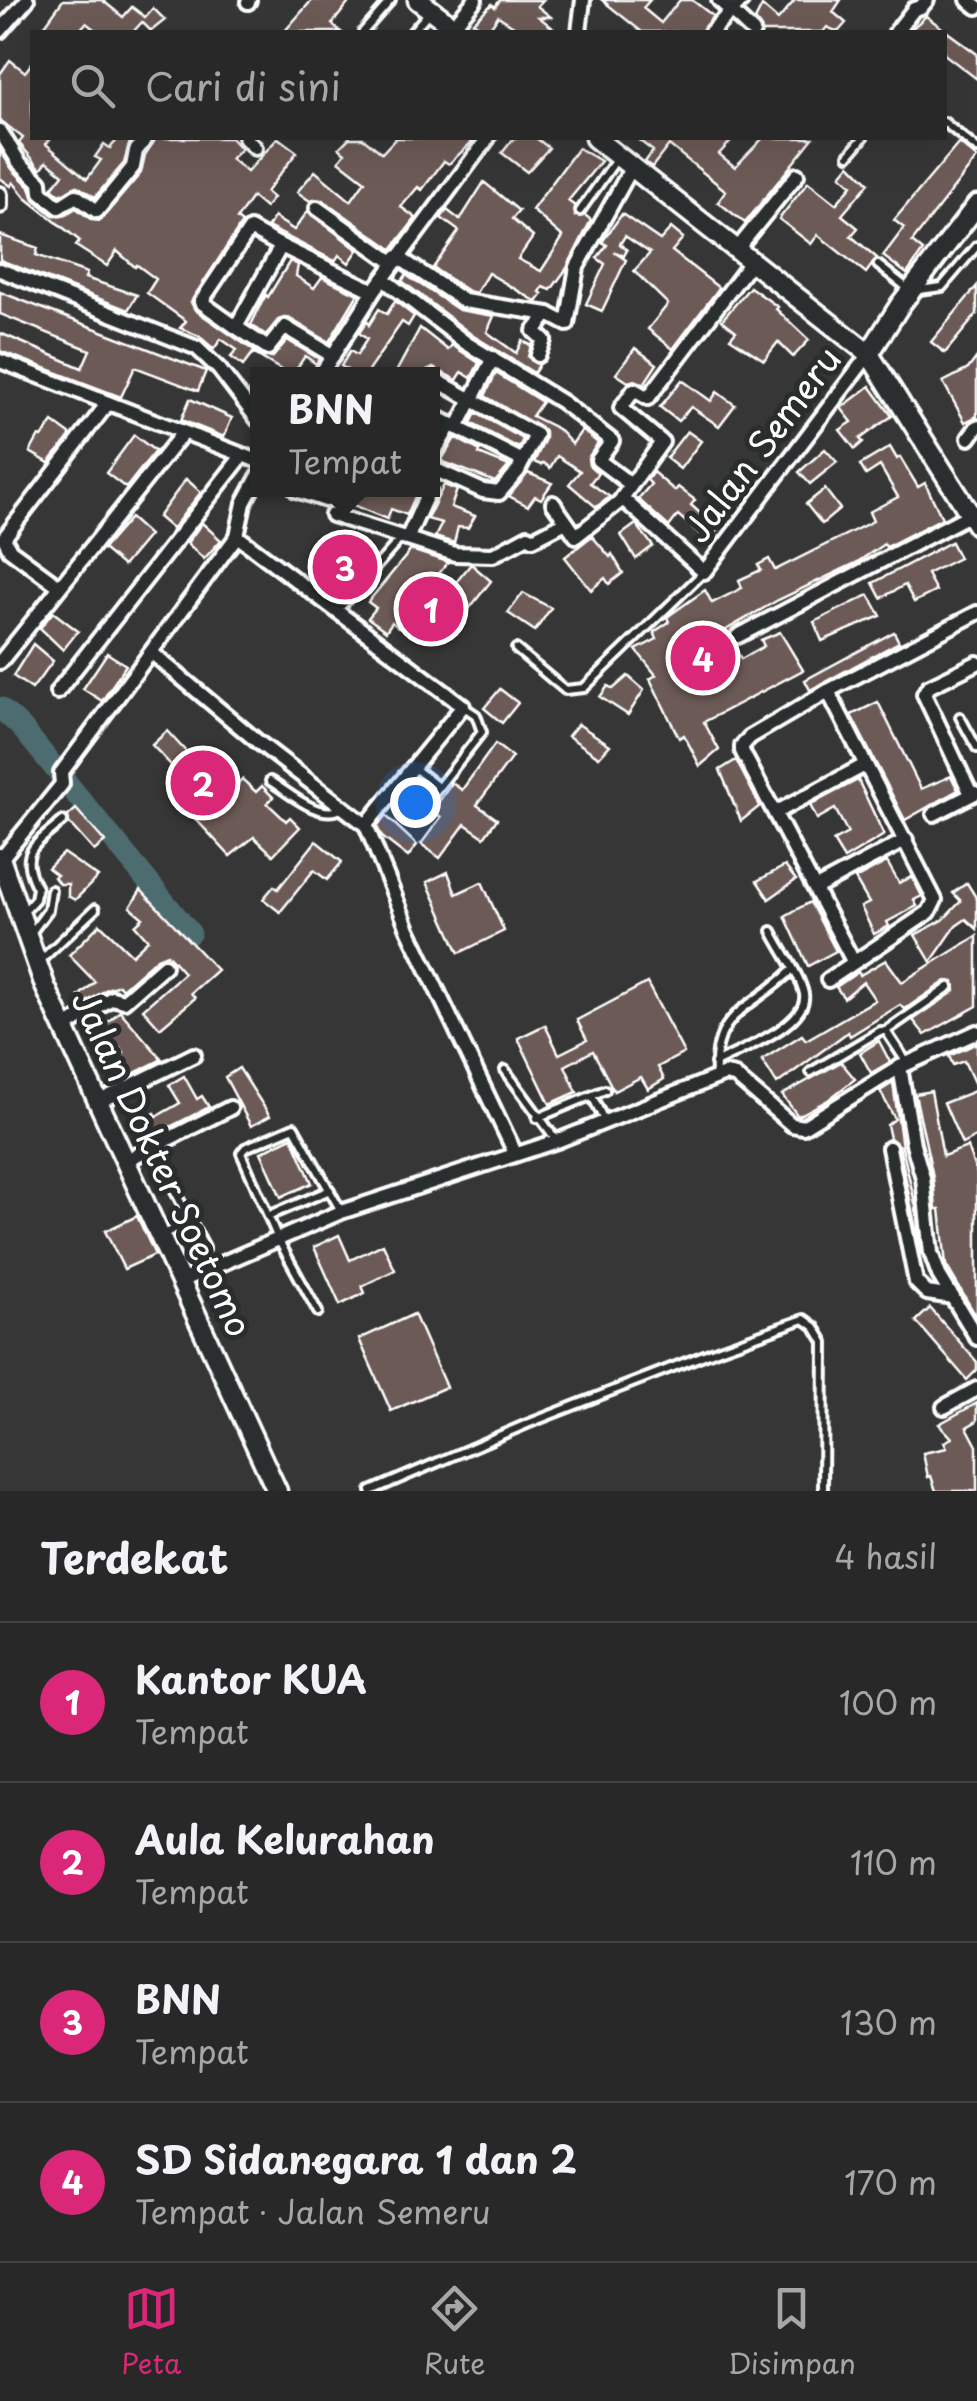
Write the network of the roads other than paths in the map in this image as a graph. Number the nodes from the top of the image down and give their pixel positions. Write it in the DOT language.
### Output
graph roads {
  1 [pos="27,0"];
  2 [pos="390,0"];
  3 [pos="475,0"];
  4 [pos="583,0"];
  5 [pos="719,0"];
  6 [pos="742,0"];
  7 [pos="927,0"];
  8 [pos="968,0"];
  9 [pos="424,5"];
  10 [pos="977,8"];
  11 [pos="731,12"];
  12 [pos="3,22"];
  13 [pos="365,30"];
  14 [pos="413,30"];
  15 [pos="456,30"];
  16 [pos="578,30"];
  17 [pos="713,30"];
  18 [pos="751,30"];
  19 [pos="898,30"];
  20 [pos="947,124"];
  21 [pos="0,132"];
  22 [pos="144,140"];
  23 [pos="246,140"];
  24 [pos="486,140"];
  25 [pos="861,140"];
  26 [pos="256,148"];
  27 [pos="612,148"];
  28 [pos="977,149"];
  29 [pos="849,155"];
  30 [pos="798,175"];
  31 [pos="0,194"];
  32 [pos="977,205"];
  33 [pos="0,206"];
  34 [pos="317,208"];
  35 [pos="580,211"];
  36 [pos="281,246"];
  37 [pos="977,246"];
  38 [pos="744,255"];
  39 [pos="396,260"];
  40 [pos="878,265"];
  41 [pos="0,270"];
  42 [pos="378,285"];
  43 [pos="911,290"];
  44 [pos="548,314"];
  45 [pos="236,327"];
  46 [pos="869,354"];
  47 [pos="538,355"];
  48 [pos="333,356"];
  49 [pos="493,358"];
  50 [pos="0,362"];
  51 [pos="326,367"];
  52 [pos="440,383"];
  53 [pos="470,400"];
  54 [pos="108,404"];
  55 [pos="250,409"];
  56 [pos="440,420"];
  57 [pos="454,426"];
  58 [pos="182,434"];
  59 [pos="440,445"];
  60 [pos="242,456"];
  61 [pos="250,458"];
  62 [pos="523,461"];
  63 [pos="440,475"];
  64 [pos="630,484"];
  65 [pos="250,492"];
  66 [pos="425,497"];
  67 [pos="623,499"];
  68 [pos="553,504"];
  69 [pos="332,515"];
  70 [pos="975,516"];
  71 [pos="566,522"];
  72 [pos="238,536"];
  73 [pos="404,538"];
  74 [pos="704,572"];
  75 [pos="59,586"];
  76 [pos="337,611"];
  77 [pos="977,613"];
  78 [pos="738,636"];
  79 [pos="516,649"];
  80 [pos="152,653"];
  81 [pos="0,662"];
  82 [pos="977,663"];
  83 [pos="828,691"];
  84 [pos="57,692"];
  85 [pos="463,706"];
  86 [pos="960,717"];
  87 [pos="977,748"];
  88 [pos="865,765"];
  89 [pos="413,768"];
  90 [pos="270,781"];
  91 [pos="438,787"];
  92 [pos="974,793"];
  93 [pos="342,808"];
  94 [pos="775,813"];
  95 [pos="934,814"];
  96 [pos="416,816"];
  97 [pos="63,822"];
  98 [pos="366,825"];
  99 [pos="906,840"];
  100 [pos="0,858"];
  101 [pos="816,888"];
  102 [pos="51,890"];
  103 [pos="96,910"];
  104 [pos="20,916"];
  105 [pos="772,931"];
  106 [pos="26,938"];
  107 [pos="853,961"];
  108 [pos="36,965"];
  109 [pos="164,966"];
  110 [pos="792,970"];
  111 [pos="828,980"];
  112 [pos="949,987"];
  113 [pos="64,1028"];
  114 [pos="886,1031"];
  115 [pos="977,1032"];
  116 [pos="194,1055"];
  117 [pos="715,1062"];
  118 [pos="904,1066"];
  119 [pos="505,1070"];
  120 [pos="810,1072"];
  121 [pos="716,1078"];
  122 [pos="604,1090"];
  123 [pos="592,1096"];
  124 [pos="98,1102"];
  125 [pos="230,1108"];
  126 [pos="537,1118"];
  127 [pos="604,1122"];
  128 [pos="556,1140"];
  129 [pos="889,1148"];
  130 [pos="515,1153"];
  131 [pos="125,1161"];
  132 [pos="169,1180"];
  133 [pos="330,1190"];
  134 [pos="342,1212"];
  135 [pos="268,1216"];
  136 [pos="191,1221"];
  137 [pos="158,1236"];
  138 [pos="278,1240"];
  139 [pos="205,1248"];
  140 [pos="931,1252"];
  141 [pos="912,1260"];
  142 [pos="178,1282"];
  143 [pos="953,1297"];
  144 [pos="318,1312"];
  145 [pos="977,1338"];
  146 [pos="977,1389"];
  147 [pos="944,1407"];
  148 [pos="277,1491"];
  149 [pos="371,1491"];
  150 [pos="823,1491"];
  1 -- 12 [label="street"];
  2 -- 13 [label="lane"];
  3 -- 15 [label="street"];
  4 -- 16 [label="street"];
  5 -- 11 [label="street"];
  6 -- 11 [label="street"];
  7 -- 19 [label="street"];
  8 -- 10 [label="street"];
  9 -- 14 [label="lane"];
  9 -- 15 [label="street"];
  11 -- 17 [label="street"];
  11 -- 18 [label="street"];
  20 -- 28 [label="lane"];
  21 -- 22 [label="street"];
  23 -- 26 [label="street"];
  24 -- 39 [label="street"];
  25 -- 29 [label="lane"];
  27 -- 35 [label="lane"];
  27 -- 38 [label="street"];
  27 -- 44 [label="street"];
  30 -- 38 [label="street"];
  31 -- 33 [label="street"];
  32 -- 43 [label="street"];
  34 -- 39 [label="street"];
  36 -- 42 [label="street"];
  36 -- 45 [label="street"];
  36 -- 45 [label="street"];
  37 -- 43 [label="lane"];
  38 -- 46 [label="street"];
  38 -- 64 [label="street"];
  39 -- 42 [label="street"];
  39 -- 44 [label="street"];
  40 -- 43 [label="lane"];
  41 -- 55 [label="street"];
  42 -- 48 [label="street"];
  42 -- 49 [label="street"];
  43 -- 46 [label="street"];
  44 -- 47 [label="street"];
  45 -- 48 [label="street"];
  46 -- 70 [label="street"];
  46 -- 74 [label="street, Jalan Semeru"];
  48 -- 51 [label="street"];
  49 -- 53 [label="street"];
  49 -- 64 [label="street"];
  50 -- 54 [label="street"];
  52 -- 53 [label="street"];
  53 -- 57 [label="street"];
  53 -- 62 [label="street"];
  54 -- 58 [label="street"];
  54 -- 75 [label="street"];
  56 -- 57 [label="street"];
  57 -- 59 [label="street"];
  57 -- 62 [label="street"];
  58 -- 60 [label="street"];
  58 -- 75 [label="street"];
  60 -- 61 [label="street"];
  60 -- 84 [label="street"];
  62 -- 63 [label="street"];
  64 -- 67 [label="street"];
  65 -- 72 [label="street"];
  66 -- 73 [label="street"];
  67 -- 71 [label="street"];
  67 -- 74 [label="street"];
  68 -- 71 [label="street"];
  69 -- 73 [label="street"];
  70 -- 78 [label="street"];
  71 -- 73 [label="street"];
  72 -- 76 [label="street"];
  72 -- 80 [label="street"];
  73 -- 76 [label="lane"];
  74 -- 79 [label="lane"];
  75 -- 81 [label="street"];
  76 -- 85 [label="street"];
  77 -- 83 [label="street"];
  80 -- 93 [label="street"];
  80 -- 100 [label="street"];
  82 -- 92 [label="street"];
  83 -- 88 [label="street"];
  83 -- 94 [label="street"];
  85 -- 89 [label="street"];
  85 -- 91 [label="lane"];
  86 -- 87 [label="lane"];
  88 -- 94 [label="street"];
  88 -- 99 [label="street"];
  89 -- 91 [label="lane"];
  89 -- 98 [label="street"];
  90 -- 93 [label="lane"];
  91 -- 96 [label="lane"];
  92 -- 95 [label="street"];
  93 -- 98 [label="street"];
  94 -- 101 [label="street"];
  97 -- 104 [label="lane"];
  98 -- 130 [label="street"];
  99 -- 101 [label="street"];
  99 -- 107 [label="street"];
  100 -- 104 [label="street, Jalan Dokter Soetomo"];
  101 -- 107 [label="street"];
  102 -- 106 [label="lane"];
  103 -- 108 [label="lane"];
  104 -- 106 [label="street, Jalan Dokter Soetomo"];
  105 -- 110 [label="lane"];
  106 -- 108 [label="street, Jalan Dokter Soetomo"];
  107 -- 111 [label="street"];
  108 -- 113 [label="street, Jalan Dokter Soetomo"];
  109 -- 113 [label="street"];
  110 -- 117 [label="lane"];
  110 -- 117 [label="lane"];
  112 -- 114 [label="lane"];
  113 -- 124 [label="street, Jalan Dokter Soetomo"];
  114 -- 118 [label="lane"];
  114 -- 120 [label="lane"];
  115 -- 118 [label="street"];
  116 -- 124 [label="street"];
  117 -- 121 [label="lane"];
  118 -- 121 [label="street"];
  118 -- 140 [label="street"];
  119 -- 126 [label="lane"];
  121 -- 127 [label="street"];
  122 -- 123 [label="lane"];
  123 -- 126 [label="lane"];
  123 -- 127 [label="lane"];
  124 -- 131 [label="street, Jalan Dokter Soetomo"];
  125 -- 131 [label="street"];
  126 -- 128 [label="lane"];
  127 -- 128 [label="street"];
  128 -- 130 [label="street"];
  129 -- 141 [label="street"];
  130 -- 134 [label="street"];
  131 -- 137 [label="street, Jalan Dokter Soetomo"];
  132 -- 136 [label="lane"];
  133 -- 134 [label="lane"];
  133 -- 135 [label="lane"];
  133 -- 135 [label="lane"];
  134 -- 138 [label="street"];
  135 -- 138 [label="lane"];
  136 -- 137 [label="lane"];
  136 -- 139 [label="lane"];
  137 -- 142 [label="street, Jalan Dokter Soetomo"];
  138 -- 142 [label="street"];
  138 -- 144 [label="lane"];
  140 -- 141 [label="street"];
  140 -- 143 [label="street"];
  141 -- 143 [label="street"];
  142 -- 148 [label="street, Jalan Dokter Soetomo"];
  143 -- 145 [label="street"];
  146 -- 147 [label="street"];
  149 -- 150 [label="lane"];
}
